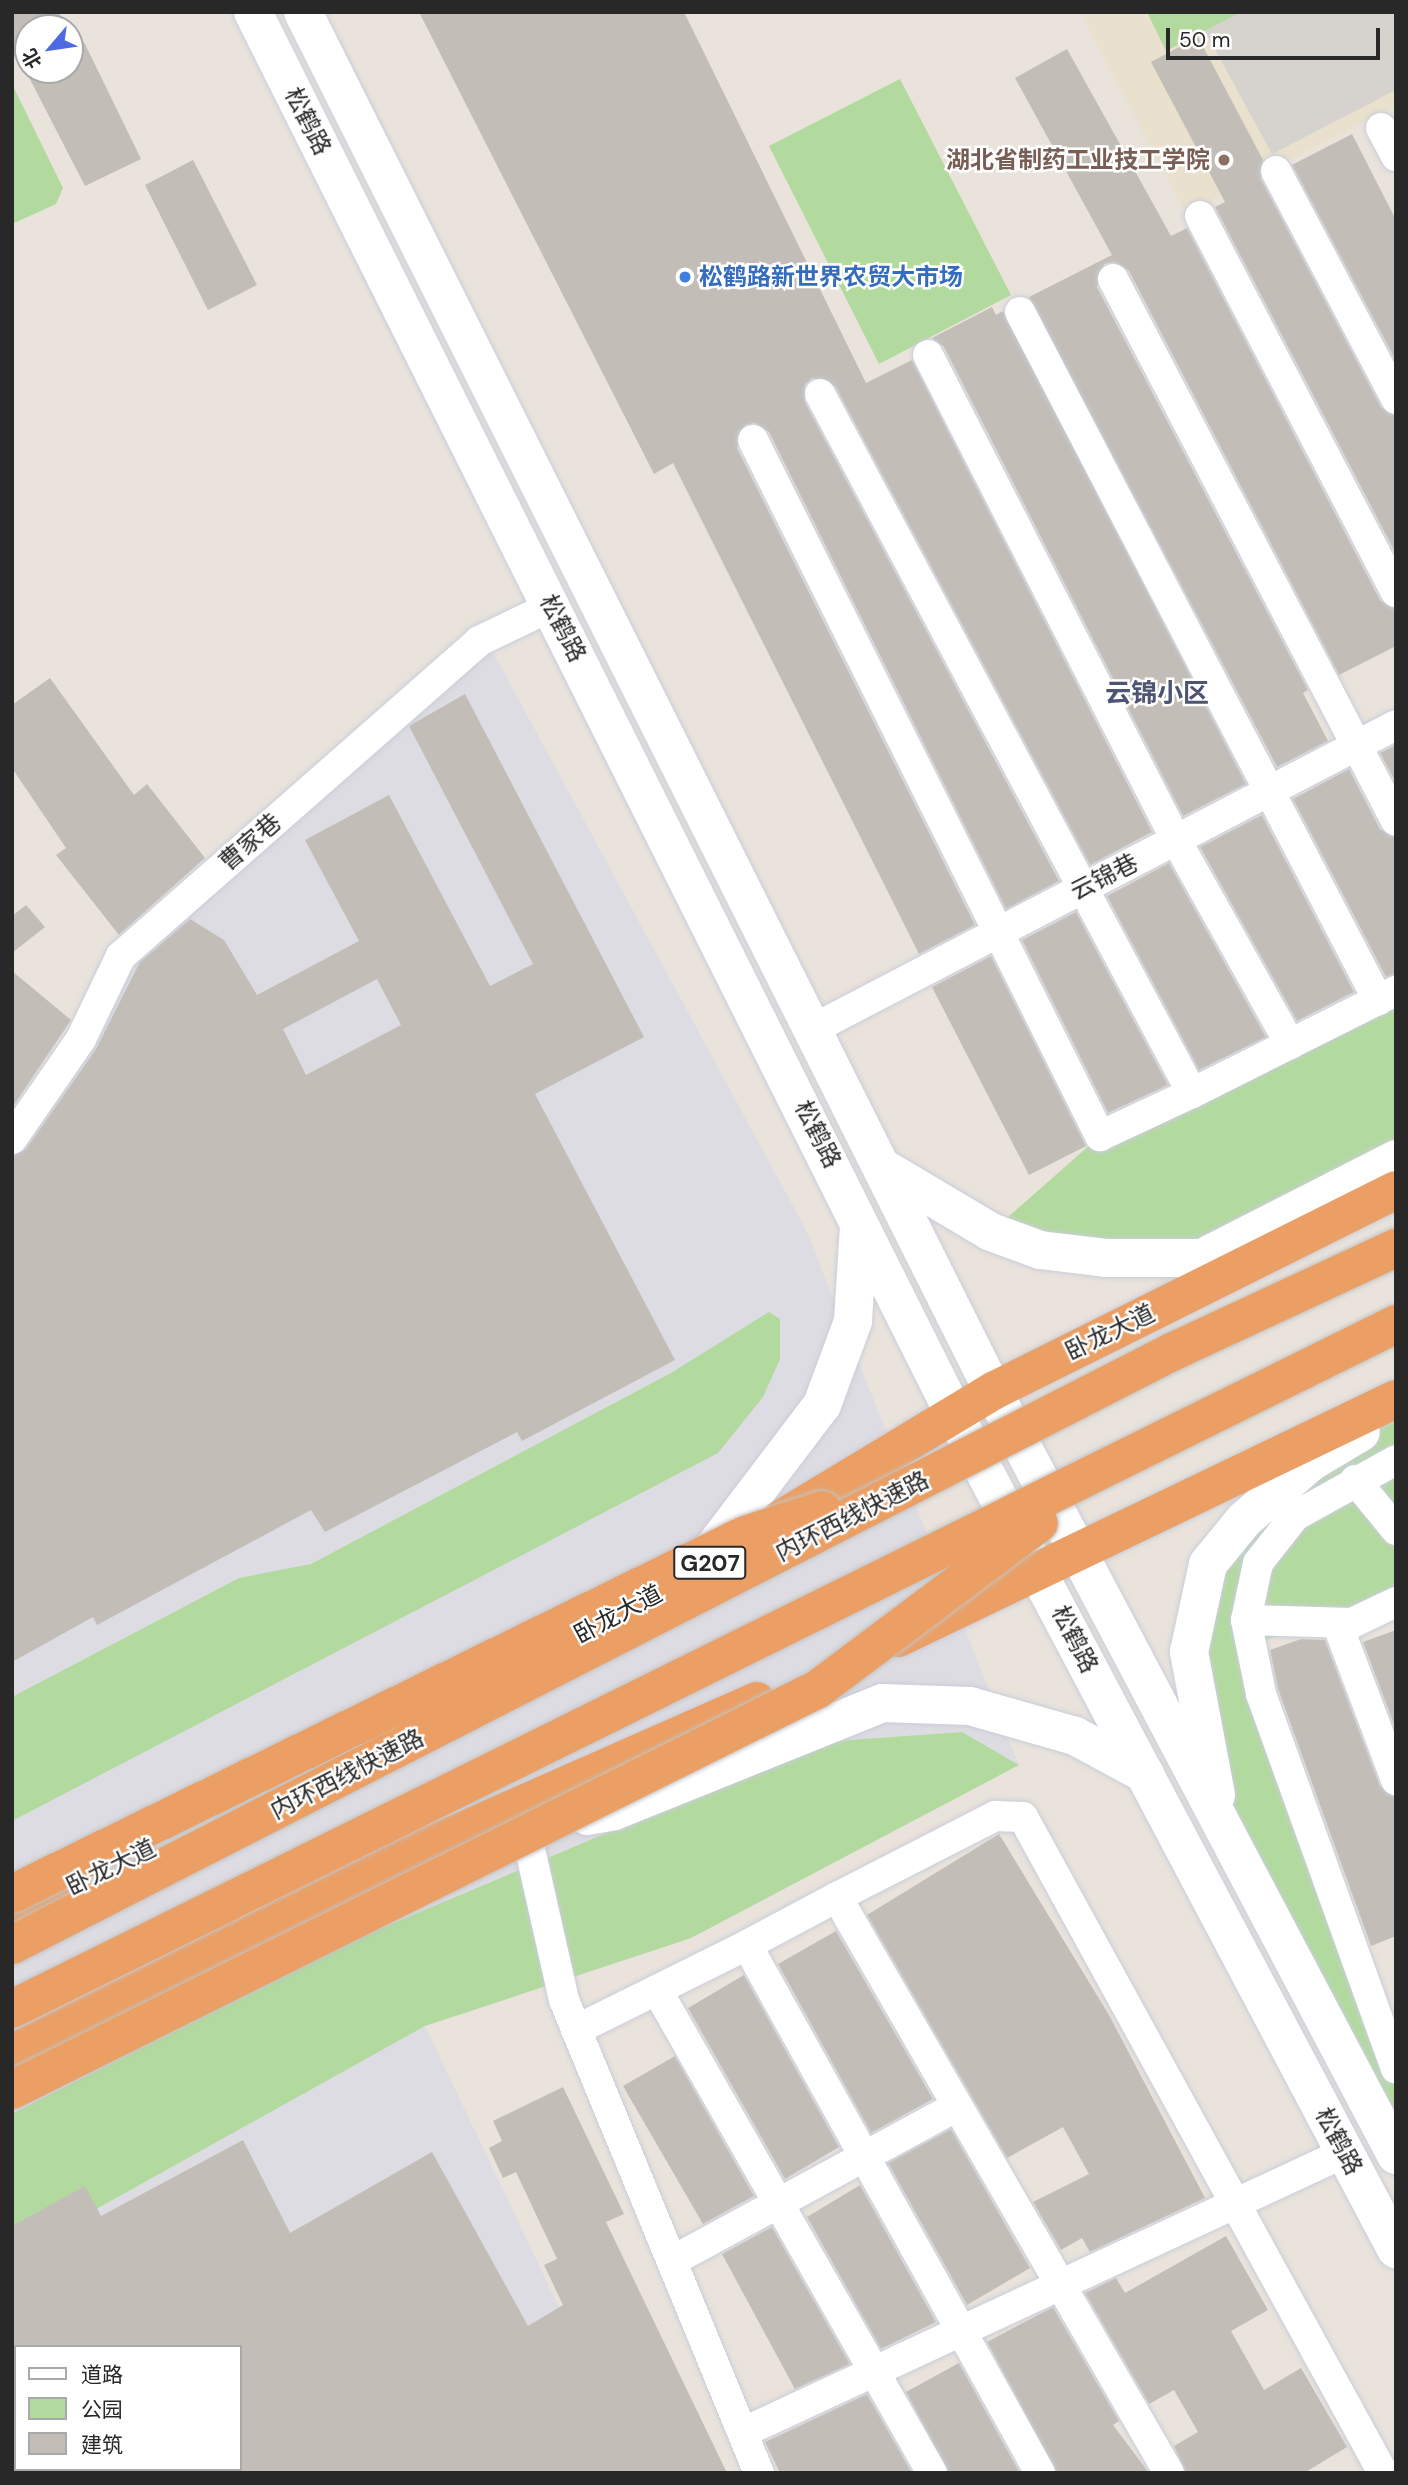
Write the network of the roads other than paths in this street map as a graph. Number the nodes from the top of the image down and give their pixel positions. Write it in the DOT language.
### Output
graph roads {
  1 [pos="253,12"];
  2 [pos="303,12"];
  3 [pos="1381,128"];
  4 [pos="1396,156"];
  5 [pos="1276,171"];
  6 [pos="1200,216"];
  7 [pos="1113,279"];
  8 [pos="1020,312"];
  9 [pos="928,355"];
  10 [pos="820,394"];
  11 [pos="1396,399"];
  12 [pos="753,440"];
  13 [pos="1396,592"];
  14 [pos="552,606"];
  15 [pos="1396,725"];
  16 [pos="1355,746"];
  17 [pos="1272,790"];
  18 [pos="1396,821"];
  19 [pos="1176,840"];
  20 [pos="1082,889"];
  21 [pos="999,932"];
  22 [pos="1387,995"];
  23 [pos="813,1029"];
  24 [pos="1290,1044"];
  25 [pos="1192,1093"];
  26 [pos="12,1139"];
  27 [pos="1396,1159"];
  28 [pos="885,1169"];
  29 [pos="1396,1189"];
  30 [pos="859,1216"];
  31 [pos="1396,1248"];
  32 [pos="1396,1324"];
  33 [pos="1174,1351"];
  34 [pos="993,1391"];
  35 [pos="1396,1399"];
  36 [pos="1396,1406"];
  37 [pos="954,1414"];
  38 [pos="1207,1416"];
  39 [pos="1396,1460"];
  40 [pos="1355,1480"];
  41 [pos="1396,1530"];
  42 [pos="1079,1556"];
  43 [pos="1041,1574"];
  44 [pos="1396,1602"];
  45 [pos="629,1611"];
  46 [pos="1246,1620"];
  47 [pos="1337,1623"];
  48 [pos="1144,1774"];
  49 [pos="1396,1780"];
  50 [pos="525,1827"];
  51 [pos="1224,1835"];
  52 [pos="430,1845"];
  53 [pos="12,1894"];
  54 [pos="838,1898"];
  55 [pos="12,1915"];
  56 [pos="12,1945"];
  57 [pos="747,1945"];
  58 [pos="657,1990"];
  59 [pos="12,2009"];
  60 [pos="576,2030"];
  61 [pos="12,2053"];
  62 [pos="1396,2068"];
  63 [pos="12,2090"];
  64 [pos="957,2106"];
  65 [pos="1392,2139"];
  66 [pos="1346,2152"];
  67 [pos="862,2157"];
  68 [pos="778,2203"];
  69 [pos="1238,2203"];
  70 [pos="1396,2249"];
  71 [pos="672,2261"];
  72 [pos="1060,2286"];
  73 [pos="957,2333"];
  74 [pos="874,2372"];
  75 [pos="744,2432"];
  76 [pos="759,2473"];
  77 [pos="932,2473"];
  78 [pos="1040,2473"];
  79 [pos="1169,2473"];
  80 [pos="1383,2473"];
  1 -- 14 [label="main road, 松鹤路"];
  2 -- 23 [label="main road, 松鹤路"];
  3 -- 4 [label="street"];
  5 -- 11 [label="street"];
  6 -- 13 [label="street"];
  7 -- 16 [label="street"];
  8 -- 17 [label="street"];
  9 -- 19 [label="street"];
  10 -- 20 [label="street"];
  12 -- 21 [label="street"];
  14 -- 26 [label="street, 曹家巷"];
  14 -- 30 [label="main road, 松鹤路"];
  15 -- 16 [label="street, 云锦巷"];
  16 -- 17 [label="street, 云锦巷"];
  16 -- 18 [label="street"];
  17 -- 19 [label="street, 云锦巷"];
  17 -- 22 [label="street"];
  19 -- 20 [label="street, 云锦巷"];
  19 -- 24 [label="street"];
  20 -- 21 [label="street, 云锦巷"];
  20 -- 25 [label="street"];
  21 -- 23 [label="street, 云锦巷"];
  21 -- 25 [label="street"];
  22 -- 24 [label="street"];
  23 -- 28 [label="main road, 松鹤路"];
  24 -- 25 [label="street"];
  27 -- 28 [label="main road"];
  28 -- 34 [label="main road, 松鹤路"];
  29 -- 34 [label="highway, 卧龙大道 / G207"];
  30 -- 37 [label="main road, 松鹤路"];
  30 -- 45 [label="main road"];
  31 -- 33 [label="highway, 内环西线快速路, bridge"];
  32 -- 38 [label="highway, bridge"];
  33 -- 53 [label="highway, bridge"];
  33 -- 56 [label="highway, 内环西线快速路, bridge"];
  34 -- 37 [label="highway, 卧龙大道 / G207"];
  34 -- 42 [label="main road, 松鹤路"];
  35 -- 42 [label="highway"];
  36 -- 51 [label="main road"];
  37 -- 43 [label="main road, 松鹤路"];
  37 -- 45 [label="highway, 卧龙大道 / G207"];
  38 -- 59 [label="highway, bridge"];
  38 -- 63 [label="highway, bridge"];
  39 -- 40 [label="street"];
  40 -- 41 [label="street"];
  40 -- 46 [label="street"];
  42 -- 43 [label="highway"];
  42 -- 51 [label="main road, 松鹤路"];
  43 -- 48 [label="main road, 松鹤路"];
  43 -- 52 [label="highway"];
  44 -- 47 [label="street"];
  45 -- 55 [label="highway, 卧龙大道 / G207"];
  46 -- 47 [label="street"];
  46 -- 62 [label="street"];
  47 -- 49 [label="street"];
  48 -- 50 [label="main road"];
  48 -- 66 [label="main road, 松鹤路"];
  50 -- 52 [label="main road"];
  50 -- 60 [label="street"];
  51 -- 65 [label="main road, 松鹤路"];
  52 -- 61 [label="highway"];
  54 -- 57 [label="street"];
  54 -- 64 [label="street"];
  54 -- 69 [label="street"];
  57 -- 58 [label="street"];
  57 -- 67 [label="street"];
  58 -- 60 [label="street"];
  58 -- 68 [label="street"];
  60 -- 71 [label="street"];
  64 -- 67 [label="street"];
  64 -- 72 [label="street"];
  66 -- 69 [label="street"];
  66 -- 70 [label="main road, 松鹤路"];
  67 -- 68 [label="street"];
  67 -- 73 [label="street"];
  68 -- 71 [label="street"];
  68 -- 74 [label="street"];
  69 -- 72 [label="street"];
  69 -- 80 [label="street"];
  71 -- 75 [label="street"];
  72 -- 73 [label="street"];
  72 -- 79 [label="street"];
  73 -- 74 [label="street"];
  73 -- 78 [label="street"];
  74 -- 75 [label="street"];
  74 -- 77 [label="street"];
  75 -- 76 [label="street"];
}
